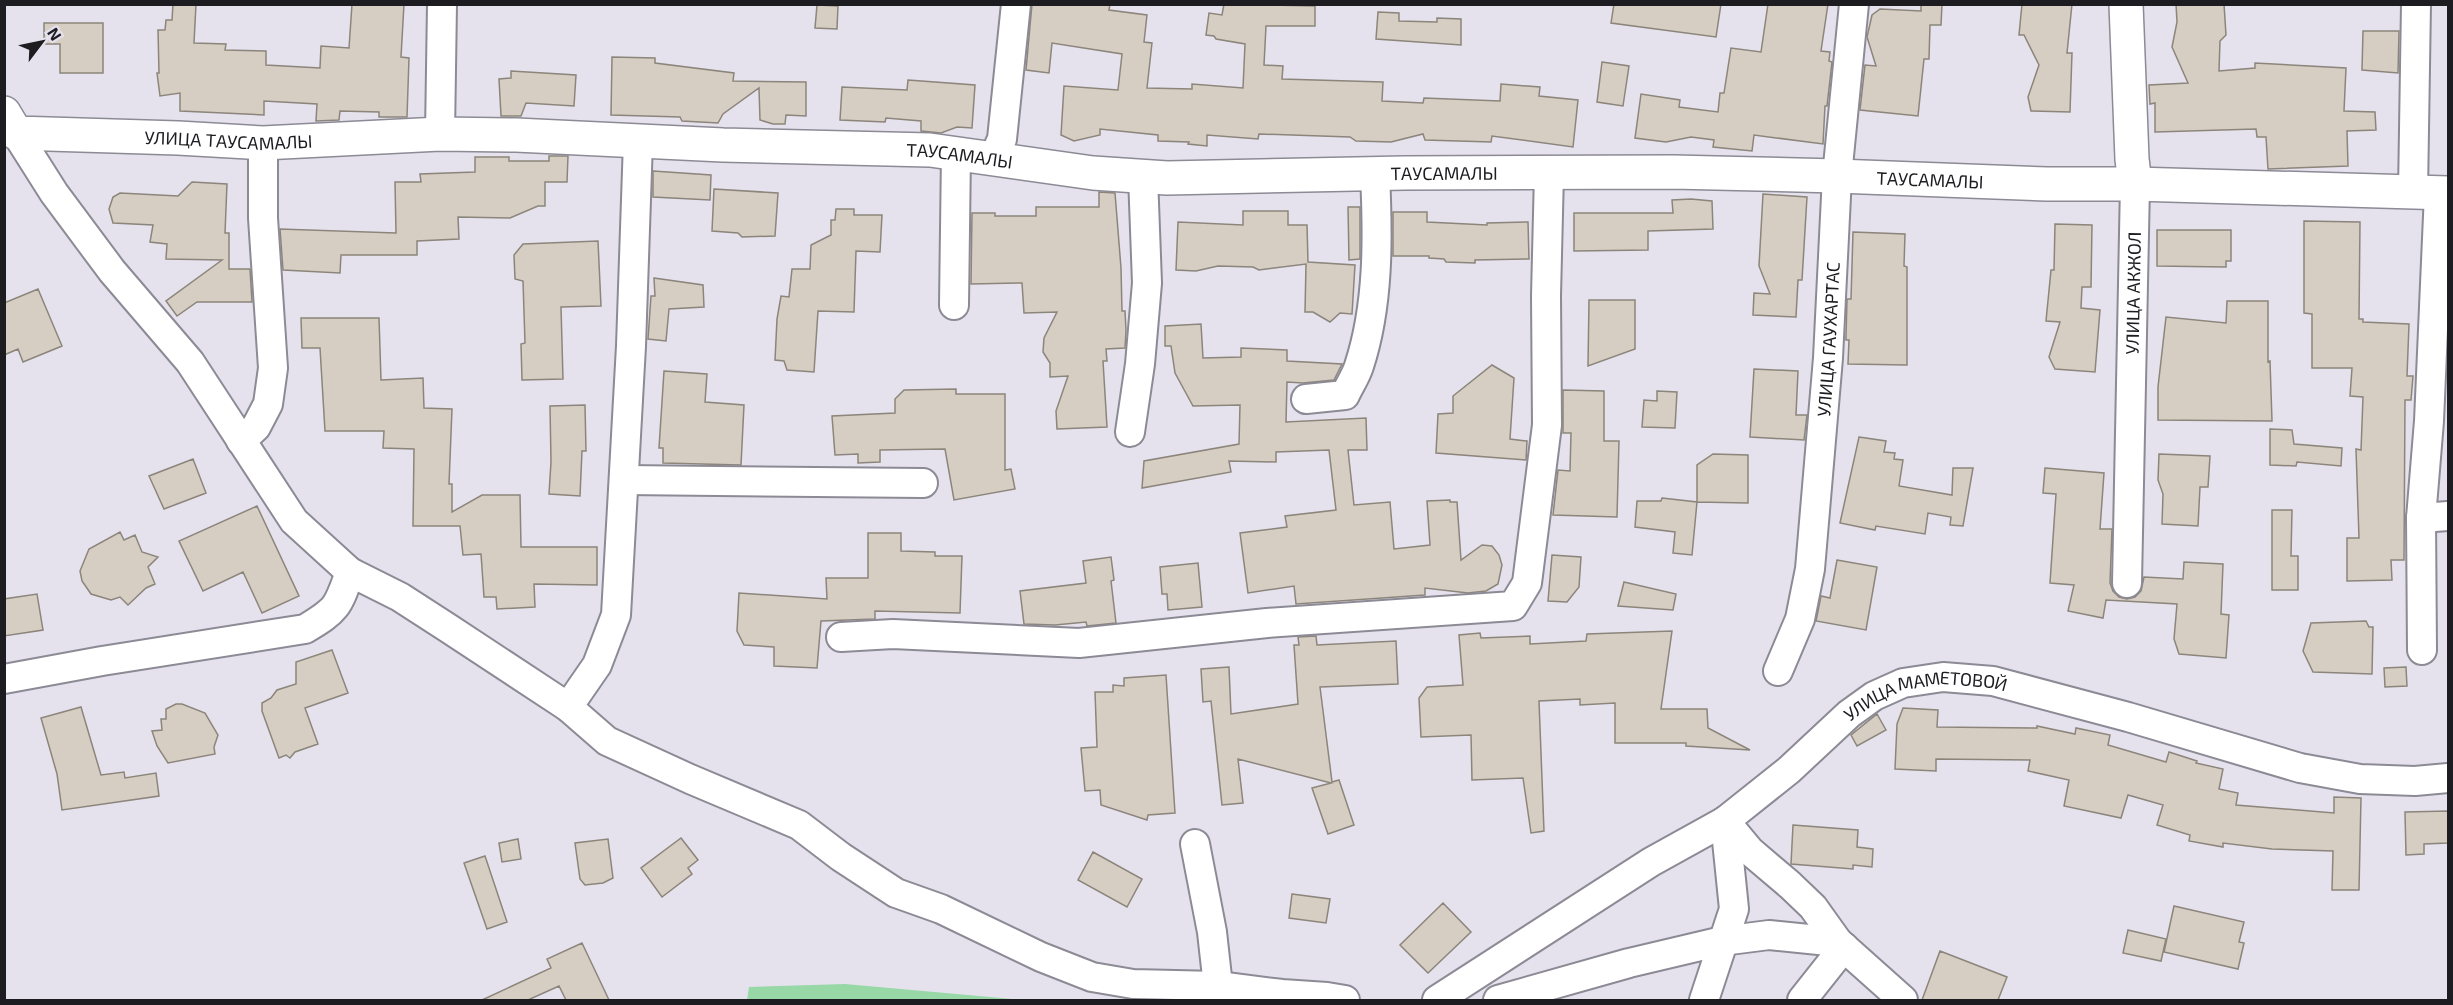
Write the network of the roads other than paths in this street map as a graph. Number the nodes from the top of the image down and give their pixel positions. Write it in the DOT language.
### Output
graph roads {
  1 [pos="442,4"];
  2 [pos="1016,4"];
  3 [pos="1854,4"];
  4 [pos="2126,4"];
  5 [pos="2416,4"];
  6 [pos="8,119"];
  7 [pos="440,134"];
  8 [pos="638,141"];
  9 [pos="263,143"];
  10 [pos="956,154"];
  11 [pos="993,159"];
  12 [pos="1375,174"];
  13 [pos="1549,174"];
  14 [pos="1143,176"];
  15 [pos="1837,176"];
  16 [pos="2135,184"];
  17 [pos="2434,193"];
  18 [pos="954,305"];
  19 [pos="1306,399"];
  20 [pos="1130,432"];
  21 [pos="241,441"];
  22 [pos="624,480"];
  23 [pos="923,483"];
  24 [pos="2435,517"];
  25 [pos="350,572"];
  26 [pos="2127,583"];
  27 [pos="841,637"];
  28 [pos="2422,650"];
  29 [pos="1778,671"];
  30 [pos="4,679"];
  31 [pos="568,707"];
  32 [pos="2448,778"];
  33 [pos="1725,821"];
  34 [pos="1196,844"];
  35 [pos="1722,941"];
  36 [pos="1841,945"];
  37 [pos="1218,986"];
  38 [pos="1345,1000"];
  39 [pos="1437,1000"];
  40 [pos="1498,1000"];
  41 [pos="1704,1000"];
  42 [pos="1802,1000"];
  43 [pos="1903,1000"];
  1 -- 7 [label="street"];
  2 -- 11 [label="street"];
  3 -- 15 [label="street, УЛИЦА ГАУХАРТАС"];
  4 -- 16 [label="street, УЛИЦА АКЖОЛ"];
  5 -- 17 [label="street"];
  6 -- 9 [label="street, УЛИЦА ТАУСАМАЛЫ"];
  6 -- 21 [label="street"];
  7 -- 8 [label="street, ТАУСАМАЛЫ"];
  7 -- 9 [label="street, УЛИЦА ТАУСАМАЛЫ"];
  8 -- 10 [label="street, ТАУСАМАЛЫ"];
  8 -- 22 [label="street"];
  9 -- 21 [label="street"];
  10 -- 11 [label="street, ТАУСАМАЛЫ"];
  10 -- 18 [label="street"];
  11 -- 14 [label="street, ТАУСАМАЛЫ"];
  12 -- 13 [label="street, ТАУСАМАЛЫ"];
  12 -- 14 [label="street, ТАУСАМАЛЫ"];
  12 -- 19 [label="street"];
  13 -- 15 [label="street, ТАУСАМАЛЫ"];
  13 -- 27 [label="street"];
  14 -- 20 [label="street"];
  15 -- 16 [label="street, ТАУСАМАЛЫ"];
  15 -- 29 [label="street, УЛИЦА ГАУХАРТАС"];
  16 -- 17 [label="street, ТАУСАМАЛЫ"];
  16 -- 26 [label="street, УЛИЦА АКЖОЛ"];
  17 -- 24 [label="street"];
  21 -- 25 [label="street"];
  22 -- 23 [label="street"];
  22 -- 31 [label="street"];
  24 -- 28 [label="street"];
  25 -- 30 [label="street"];
  25 -- 31 [label="street"];
  31 -- 37 [label="street"];
  32 -- 33 [label="street, УЛИЦА МАМЕТОВОЙ"];
  33 -- 35 [label="street"];
  33 -- 36 [label="street"];
  33 -- 39 [label="street, УЛИЦА МАМЕТОВОЙ"];
  34 -- 37 [label="street"];
  35 -- 36 [label="street"];
  35 -- 40 [label="street"];
  35 -- 41 [label="street"];
  36 -- 42 [label="street"];
  36 -- 43 [label="street"];
  37 -- 38 [label="street"];
}
